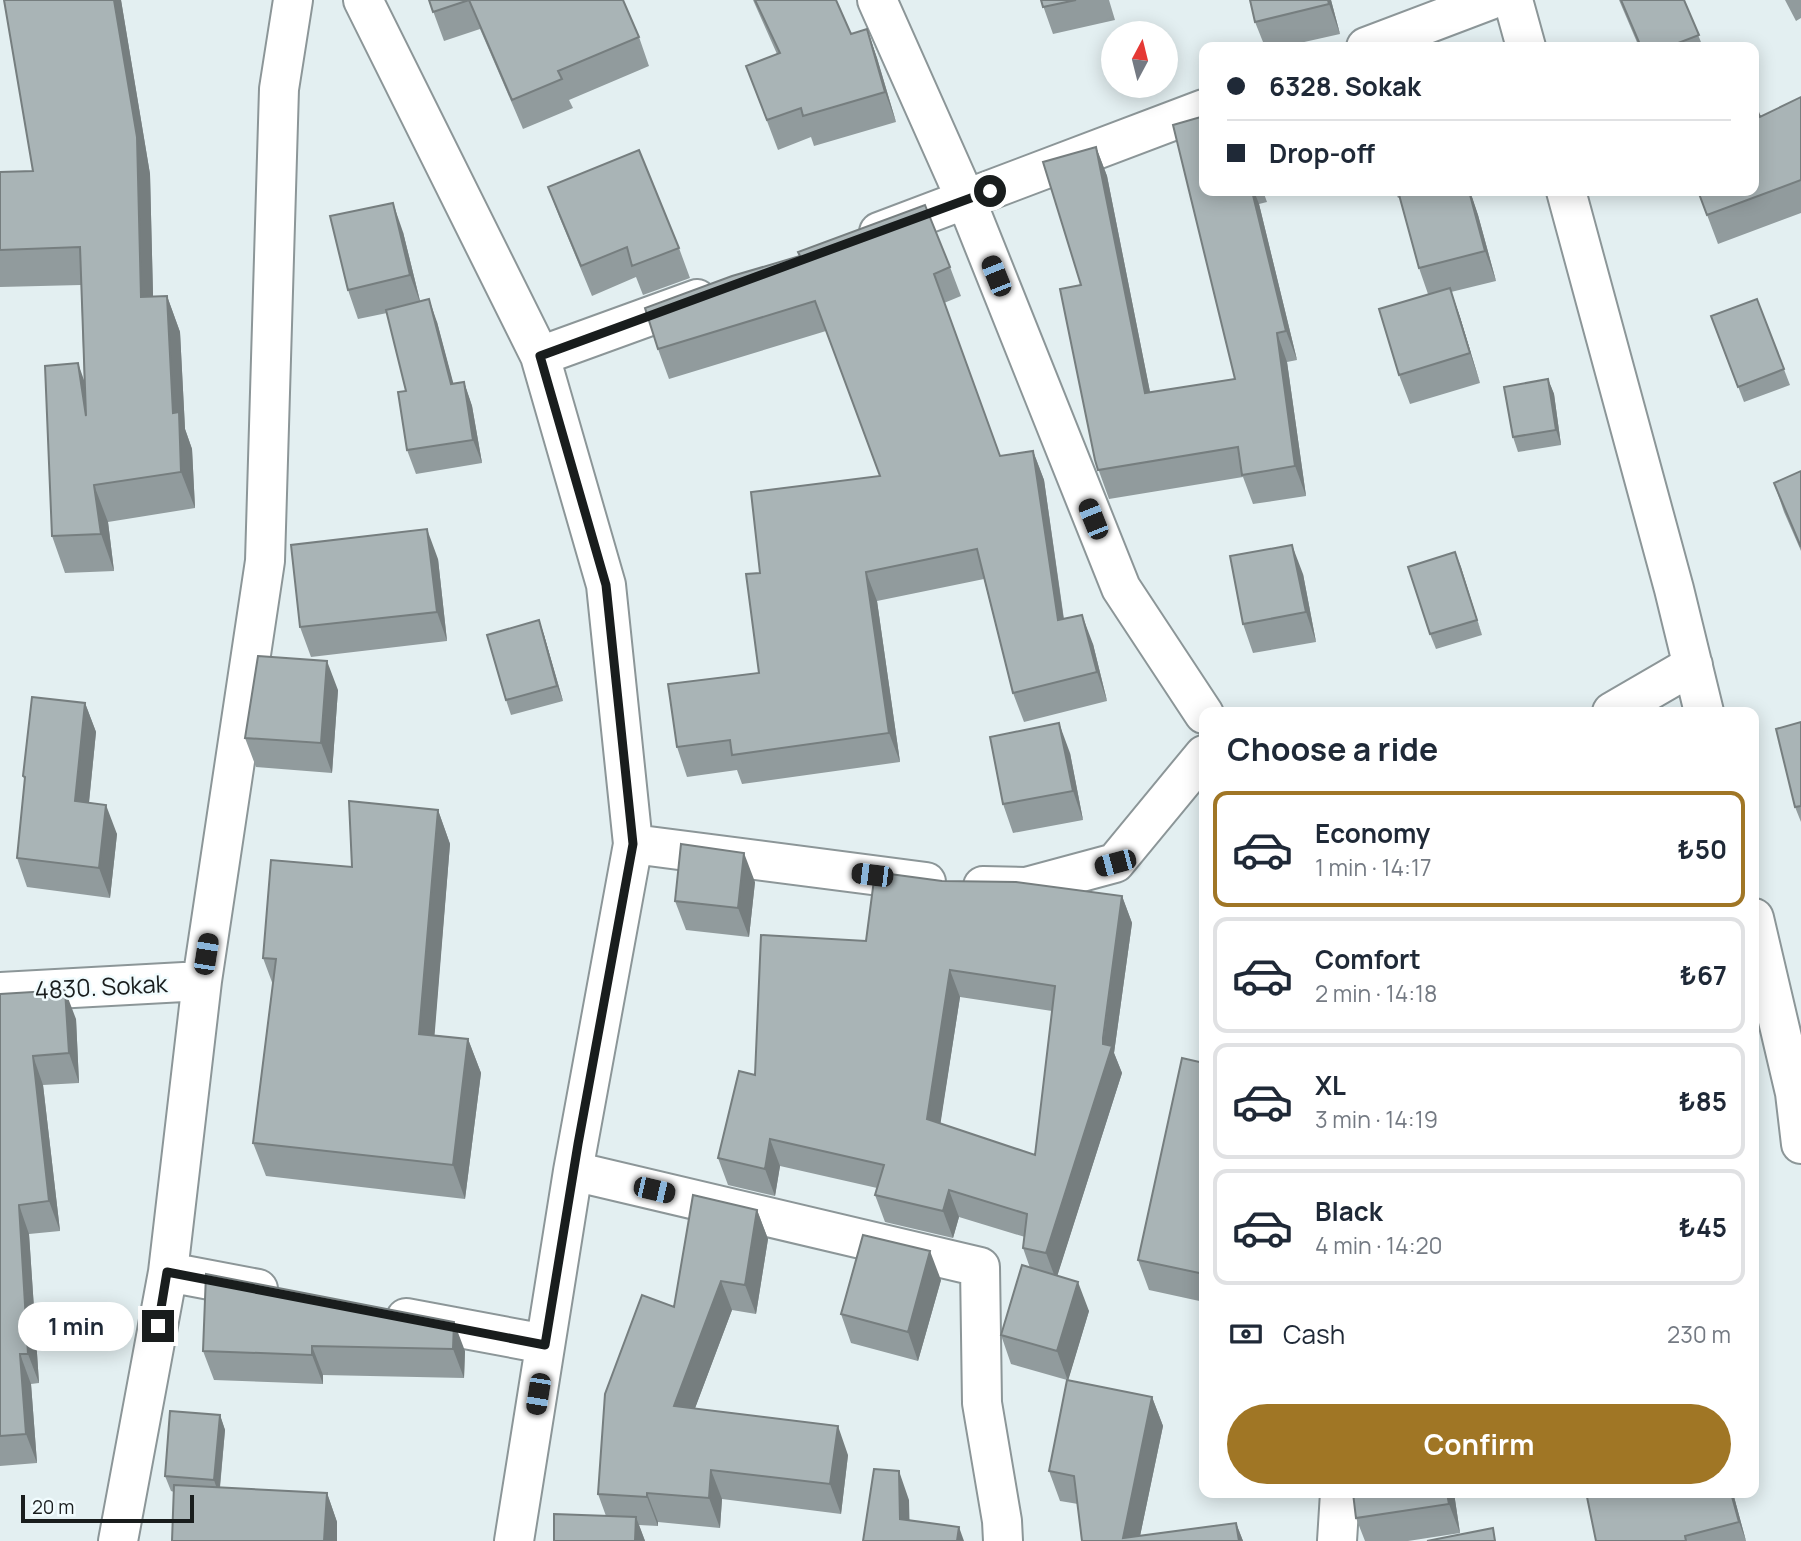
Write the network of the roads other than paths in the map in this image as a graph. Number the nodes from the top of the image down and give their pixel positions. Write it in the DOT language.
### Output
graph roads {
  1 [pos="293,0"];
  2 [pos="363,0"];
  3 [pos="877,0"];
  4 [pos="1490,0"];
  5 [pos="1513,0"];
  6 [pos="1379,42"];
  7 [pos="1525,42"];
  8 [pos="1199,111"];
  9 [pos="1567,196"];
  10 [pos="966,200"];
  11 [pos="850,243"];
  12 [pos="733,285"];
  13 [pos="540,356"];
  14 [pos="1693,666"];
  15 [pos="1199,707"];
  16 [pos="1621,707"];
  17 [pos="1703,707"];
  18 [pos="1199,761"];
  19 [pos="633,844"];
  20 [pos="1759,939"];
  21 [pos="202,981"];
  22 [pos="0,992"];
  23 [pos="1801,1144"];
  24 [pos="573,1171"];
  25 [pos="167,1272"];
  26 [pos="289,1295"];
  27 [pos="370,1311"];
  28 [pos="545,1345"];
  29 [pos="1340,1498"];
  30 [pos="118,1541"];
  31 [pos="514,1541"];
  32 [pos="1003,1541"];
  33 [pos="1337,1541"];
  1 -- 21 [label="street"];
  2 -- 13 [label="street"];
  3 -- 10 [label="street"];
  4 -- 6 [label="street"];
  5 -- 7 [label="street"];
  8 -- 10 [label="street"];
  9 -- 14 [label="street"];
  10 -- 11 [label="street"];
  10 -- 15 [label="street"];
  12 -- 13 [label="street"];
  13 -- 19 [label="street"];
  14 -- 16 [label="street"];
  14 -- 17 [label="street"];
  18 -- 19 [label="street"];
  19 -- 24 [label="street"];
  20 -- 23 [label="street"];
  21 -- 22 [label="street, 4830. Sokak"];
  21 -- 25 [label="street"];
  24 -- 28 [label="street"];
  24 -- 32 [label="street"];
  25 -- 26 [label="street"];
  25 -- 30 [label="street"];
  27 -- 28 [label="street"];
  28 -- 31 [label="street"];
  29 -- 33 [label="street"];
}
